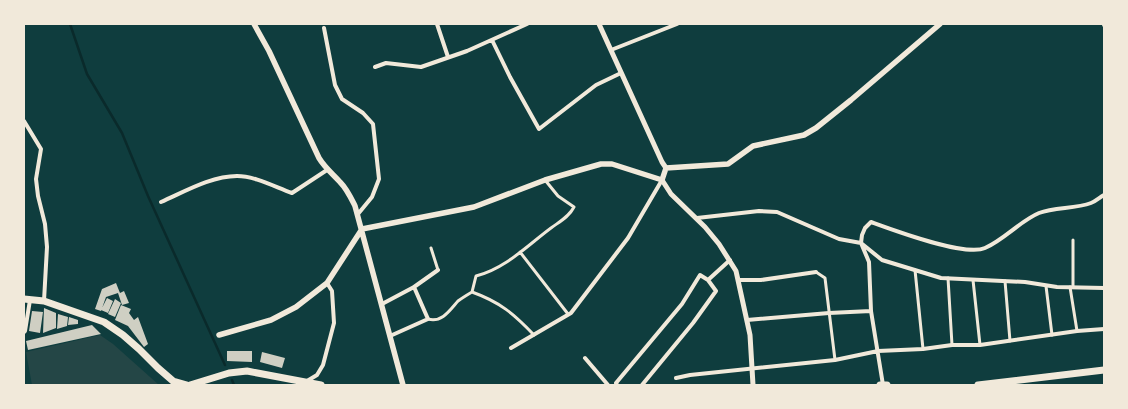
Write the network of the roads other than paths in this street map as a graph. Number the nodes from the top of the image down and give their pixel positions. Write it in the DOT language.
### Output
graph roads {
  1 [pos="254,24"];
  2 [pos="436,24"];
  3 [pos="527,24"];
  4 [pos="599,24"];
  5 [pos="677,24"];
  6 [pos="940,24"];
  7 [pos="324,28"];
  8 [pos="492,40"];
  9 [pos="611,50"];
  10 [pos="448,57"];
  11 [pos="375,67"];
  12 [pos="621,73"];
  13 [pos="24,121"];
  14 [pos="666,168"];
  15 [pos="327,170"];
  16 [pos="545,180"];
  17 [pos="662,180"];
  18 [pos="1104,195"];
  19 [pos="161,202"];
  20 [pos="358,214"];
  21 [pos="697,218"];
  22 [pos="362,229"];
  23 [pos="1073,240"];
  24 [pos="861,243"];
  25 [pos="431,248"];
  26 [pos="520,252"];
  27 [pos="730,260"];
  28 [pos="438,270"];
  29 [pos="915,270"];
  30 [pos="816,272"];
  31 [pos="948,278"];
  32 [pos="708,280"];
  33 [pos="739,280"];
  34 [pos="974,280"];
  35 [pos="1005,281"];
  36 [pos="327,283"];
  37 [pos="1046,286"];
  38 [pos="414,287"];
  39 [pos="1071,287"];
  40 [pos="1104,288"];
  41 [pos="472,292"];
  42 [pos="27,299"];
  43 [pos="44,301"];
  44 [pos="382,304"];
  45 [pos="871,311"];
  46 [pos="829,312"];
  47 [pos="568,314"];
  48 [pos="428,319"];
  49 [pos="747,320"];
  50 [pos="1104,329"];
  51 [pos="1077,331"];
  52 [pos="24,332"];
  53 [pos="219,335"];
  54 [pos="534,335"];
  55 [pos="1052,335"];
  56 [pos="390,336"];
  57 [pos="1010,341"];
  58 [pos="952,345"];
  59 [pos="980,345"];
  60 [pos="511,348"];
  61 [pos="923,349"];
  62 [pos="878,351"];
  63 [pos="585,358"];
  64 [pos="835,360"];
  65 [pos="752,368"];
  66 [pos="1104,370"];
  67 [pos="1041,377"];
  68 [pos="676,378"];
  69 [pos="305,384"];
  70 [pos="186,385"];
  71 [pos="321,385"];
  72 [pos="403,385"];
  73 [pos="608,385"];
  74 [pos="616,385"];
  75 [pos="642,385"];
  76 [pos="753,385"];
  77 [pos="883,385"];
  78 [pos="978,385"];
  79 [pos="1039,385"];
  1 -- 15 [label="main road"];
  2 -- 10 [label="street"];
  3 -- 8 [label="street"];
  4 -- 9 [label="street"];
  5 -- 9 [label="street"];
  6 -- 14 [label="main road"];
  7 -- 20 [label="street"];
  8 -- 10 [label="street"];
  8 -- 12 [label="street"];
  9 -- 12 [label="street"];
  10 -- 11 [label="street"];
  12 -- 14 [label="street"];
  13 -- 43 [label="street"];
  14 -- 17 [label="main road"];
  15 -- 19 [label="street"];
  15 -- 20 [label="main road"];
  16 -- 17 [label="main road"];
  16 -- 22 [label="main road"];
  16 -- 26 [label="street"];
  17 -- 21 [label="street"];
  17 -- 47 [label="street"];
  18 -- 24 [label="street"];
  20 -- 22 [label="main road"];
  21 -- 24 [label="street"];
  21 -- 27 [label="street"];
  22 -- 36 [label="main road"];
  22 -- 44 [label="main road"];
  23 -- 39 [label="street"];
  24 -- 29 [label="street"];
  24 -- 45 [label="street"];
  25 -- 28 [label="street"];
  26 -- 41 [label="street"];
  26 -- 47 [label="street"];
  27 -- 32 [label="street"];
  27 -- 33 [label="street"];
  28 -- 38 [label="street"];
  29 -- 31 [label="street"];
  29 -- 61 [label="street"];
  30 -- 33 [label="street"];
  30 -- 46 [label="street"];
  31 -- 34 [label="street"];
  31 -- 58 [label="street"];
  32 -- 74 [label="street"];
  32 -- 75 [label="street"];
  33 -- 49 [label="street"];
  34 -- 35 [label="street"];
  34 -- 59 [label="street"];
  35 -- 37 [label="street"];
  35 -- 57 [label="street"];
  36 -- 53 [label="main road"];
  36 -- 69 [label="street"];
  37 -- 39 [label="street"];
  37 -- 55 [label="street"];
  38 -- 44 [label="street"];
  38 -- 48 [label="street"];
  39 -- 40 [label="street"];
  39 -- 51 [label="street"];
  41 -- 48 [label="street"];
  41 -- 54 [label="street"];
  42 -- 43 [label="highway"];
  42 -- 52 [label="street"];
  43 -- 70 [label="highway"];
  44 -- 56 [label="main road"];
  45 -- 46 [label="street"];
  45 -- 62 [label="street"];
  46 -- 49 [label="street"];
  46 -- 64 [label="street"];
  47 -- 54 [label="street"];
  48 -- 56 [label="street"];
  49 -- 65 [label="street"];
  50 -- 51 [label="street"];
  51 -- 55 [label="street"];
  54 -- 60 [label="street"];
  55 -- 57 [label="street"];
  56 -- 72 [label="main road"];
  57 -- 59 [label="street"];
  58 -- 59 [label="street"];
  58 -- 61 [label="street"];
  61 -- 62 [label="street"];
  62 -- 64 [label="street"];
  62 -- 77 [label="street"];
  63 -- 73 [label="street"];
  64 -- 65 [label="street"];
  65 -- 68 [label="street"];
  65 -- 76 [label="street"];
  66 -- 67 [label="highway"];
  67 -- 78 [label="highway"];
  67 -- 79 [label="street"];
  69 -- 70 [label="highway"];
  69 -- 71 [label="highway"];
}
